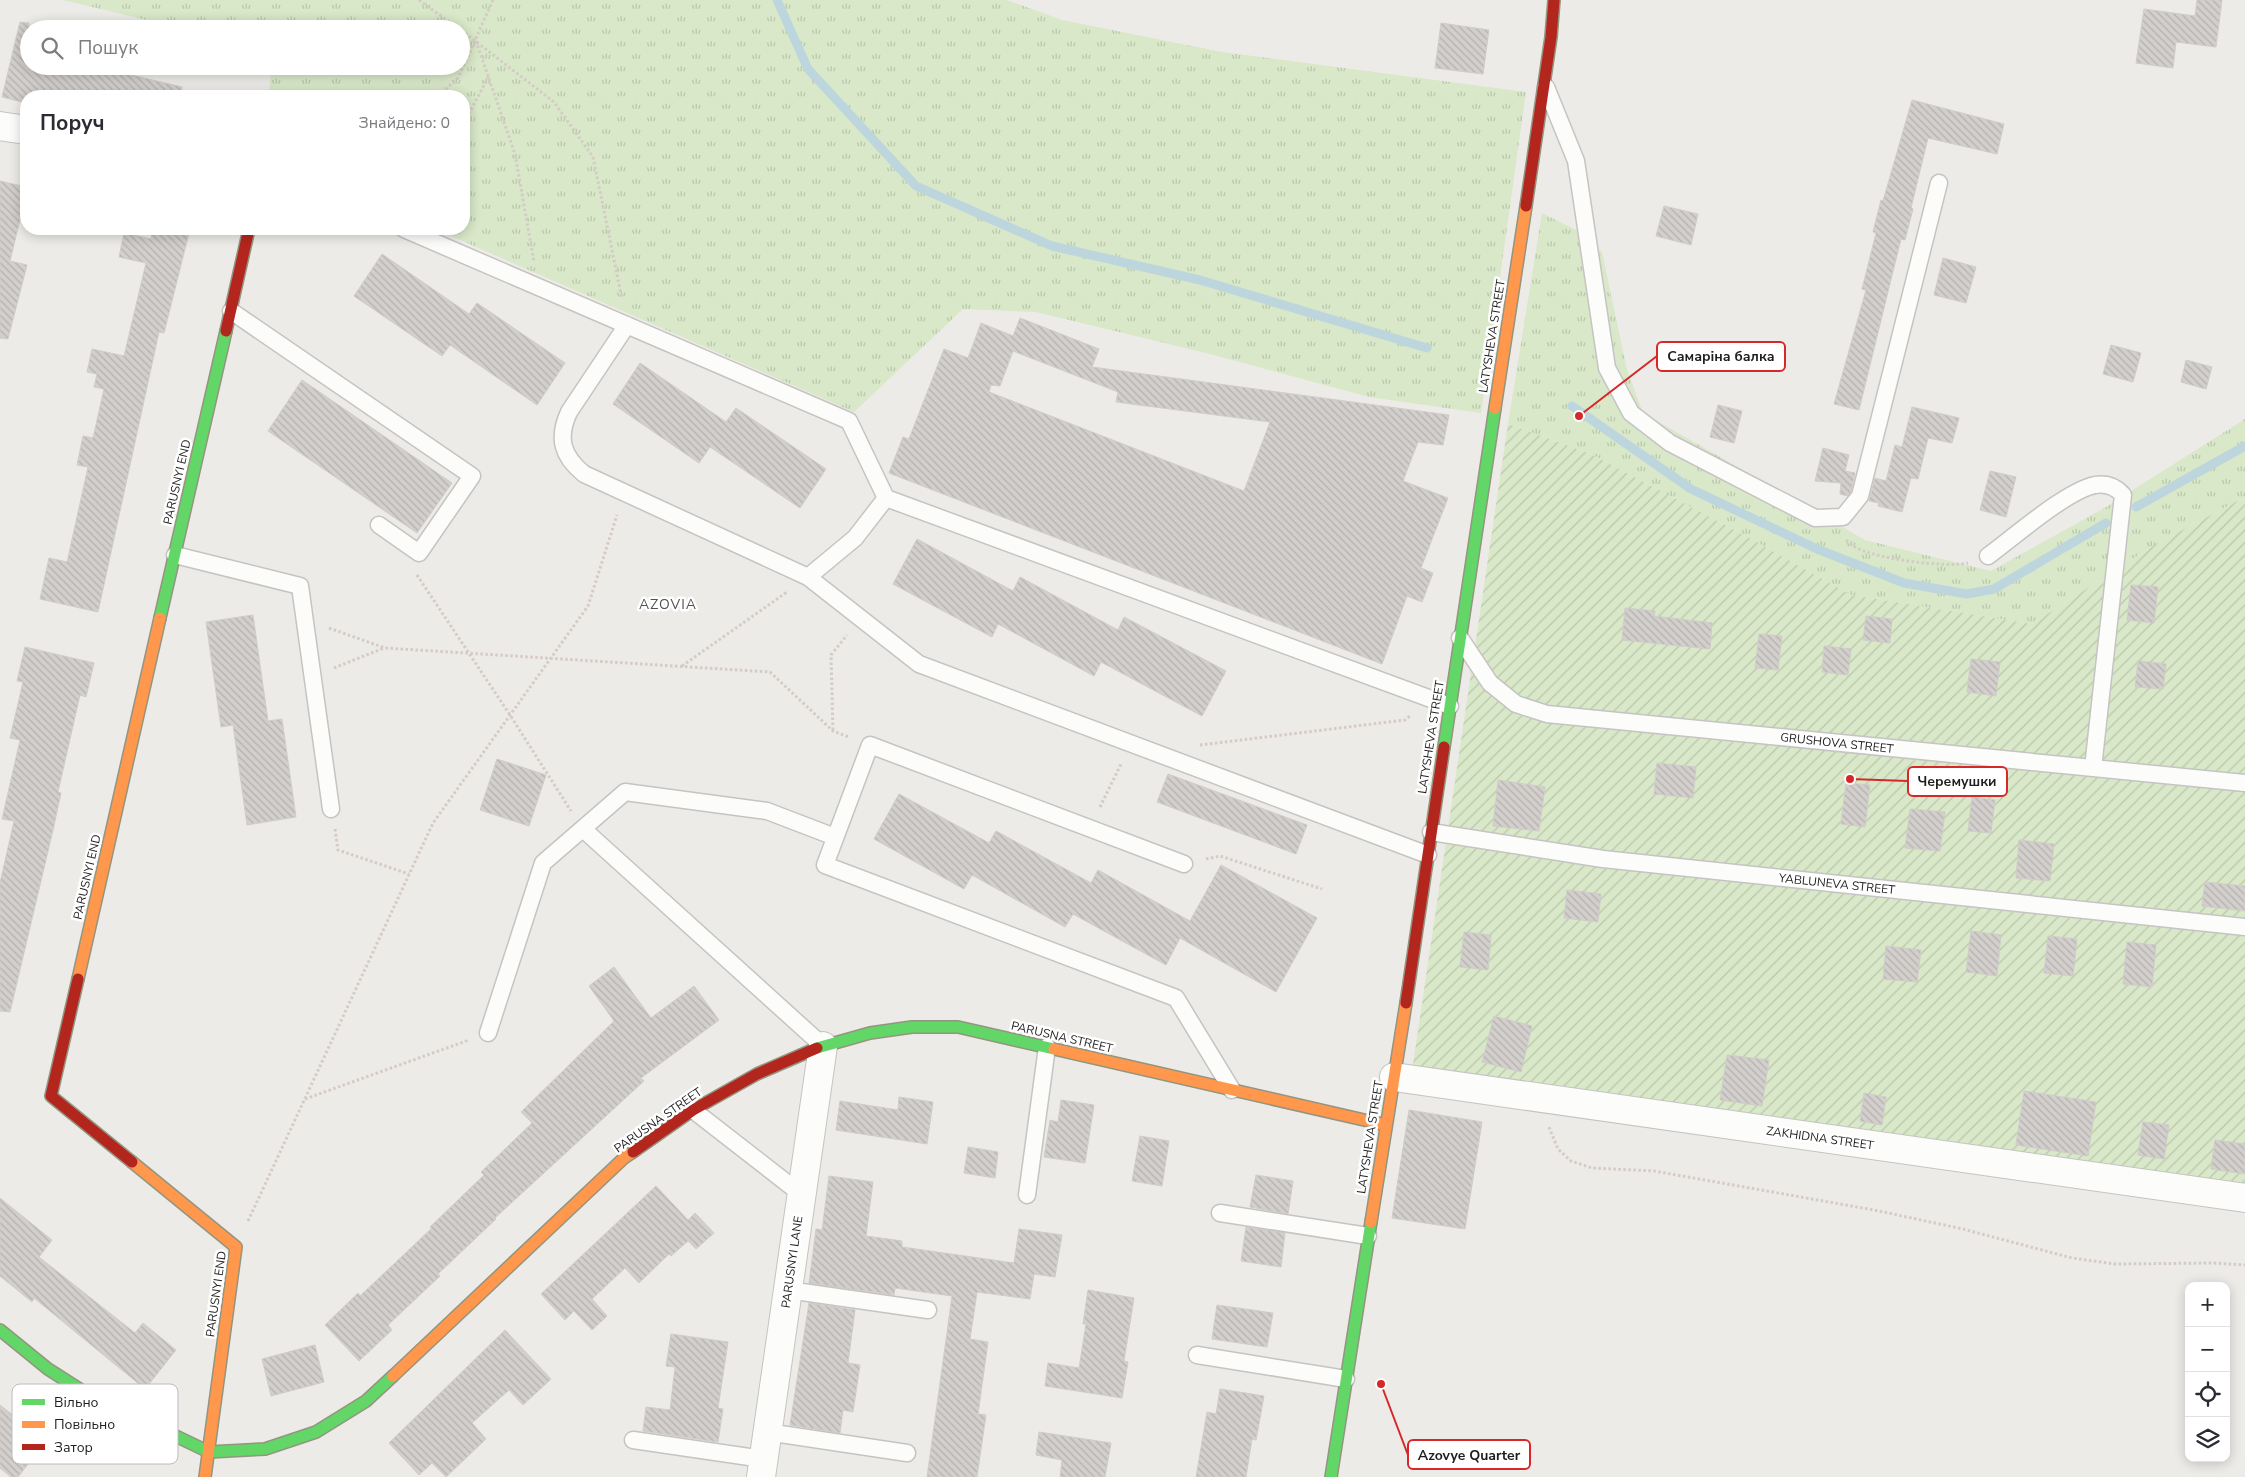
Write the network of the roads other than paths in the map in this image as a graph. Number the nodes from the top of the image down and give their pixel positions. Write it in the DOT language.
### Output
graph roads {
  1 [pos="1554,0"];
  2 [pos="1544,82"];
  3 [pos="0,126"];
  4 [pos="20,129"];
  5 [pos="1939,183"];
  6 [pos="248,235"];
  7 [pos="418,235"];
  8 [pos="231,310"];
  9 [pos="627,325"];
  10 [pos="886,498"];
  11 [pos="379,525"];
  12 [pos="175,555"];
  13 [pos="1988,556"];
  14 [pos="808,577"];
  15 [pos="1460,638"];
  16 [pos="1450,706"];
  17 [pos="2093,768"];
  18 [pos="2245,784"];
  19 [pos="332,809"];
  20 [pos="583,829"];
  21 [pos="1431,832"];
  22 [pos="836,837"];
  23 [pos="1428,855"];
  24 [pos="1184,864"];
  25 [pos="2245,927"];
  26 [pos="488,1033"];
  27 [pos="822,1046"];
  28 [pos="1047,1047"];
  29 [pos="1394,1077"];
  30 [pos="1232,1090"];
  31 [pos="693,1110"];
  32 [pos="1386,1125"];
  33 [pos="801,1194"];
  34 [pos="1027,1194"];
  35 [pos="2245,1198"];
  36 [pos="1220,1213"];
  37 [pos="1368,1236"];
  38 [pos="788,1290"];
  39 [pos="928,1310"];
  40 [pos="0,1330"];
  41 [pos="1197,1356"];
  42 [pos="1346,1379"];
  43 [pos="71,1384"];
  44 [pos="767,1432"];
  45 [pos="178,1437"];
  46 [pos="633,1440"];
  47 [pos="208,1452"];
  48 [pos="907,1452"];
  49 [pos="762,1468"];
  50 [pos="205,1477"];
  51 [pos="1331,1477"];
  1 -- 2 [label="street, LATYSHEVA STREET"];
  2 -- 5 [label="lane"];
  2 -- 15 [label="street, LATYSHEVA STREET"];
  3 -- 4 [label="street"];
  6 -- 8 [label="street, PARUSNYI END"];
  7 -- 9 [label="lane"];
  8 -- 11 [label="lane"];
  8 -- 12 [label="street, PARUSNYI END"];
  9 -- 10 [label="lane"];
  9 -- 14 [label="lane"];
  10 -- 14 [label="lane"];
  10 -- 16 [label="lane"];
  12 -- 19 [label="lane"];
  12 -- 47 [label="street, PARUSNYI END"];
  13 -- 17 [label="lane"];
  14 -- 23 [label="lane"];
  15 -- 16 [label="street, LATYSHEVA STREET"];
  15 -- 17 [label="lane, GRUSHOVA STREET"];
  16 -- 21 [label="street, LATYSHEVA STREET"];
  17 -- 18 [label="lane, GRUSHOVA STREET"];
  20 -- 22 [label="lane"];
  20 -- 26 [label="lane"];
  20 -- 27 [label="lane"];
  21 -- 23 [label="street, LATYSHEVA STREET"];
  21 -- 25 [label="lane, YABLUNEVA STREET"];
  22 -- 24 [label="lane"];
  22 -- 30 [label="lane"];
  23 -- 29 [label="street, LATYSHEVA STREET"];
  27 -- 28 [label="street, PARUSNA STREET"];
  27 -- 31 [label="street, PARUSNA STREET"];
  27 -- 33 [label="street, PARUSNYI LANE"];
  28 -- 30 [label="street, PARUSNA STREET"];
  28 -- 34 [label="lane"];
  29 -- 32 [label="street, LATYSHEVA STREET"];
  29 -- 35 [label="street, ZAKHIDNA STREET"];
  30 -- 32 [label="street, PARUSNA STREET"];
  31 -- 33 [label="lane"];
  31 -- 47 [label="street, PARUSNA STREET"];
  32 -- 37 [label="street, LATYSHEVA STREET"];
  33 -- 38 [label="street, PARUSNYI LANE"];
  36 -- 37 [label="lane"];
  37 -- 42 [label="street, LATYSHEVA STREET"];
  38 -- 39 [label="lane"];
  38 -- 44 [label="street, PARUSNYI LANE"];
  40 -- 43 [label="street, PARUSNA STREET"];
  41 -- 42 [label="lane"];
  42 -- 51 [label="street, LATYSHEVA STREET"];
  44 -- 48 [label="lane"];
  44 -- 49 [label="street, PARUSNYI LANE"];
  45 -- 47 [label="street, PARUSNA STREET"];
  46 -- 49 [label="lane"];
  47 -- 50 [label="street, PARUSNYI END"];
}
